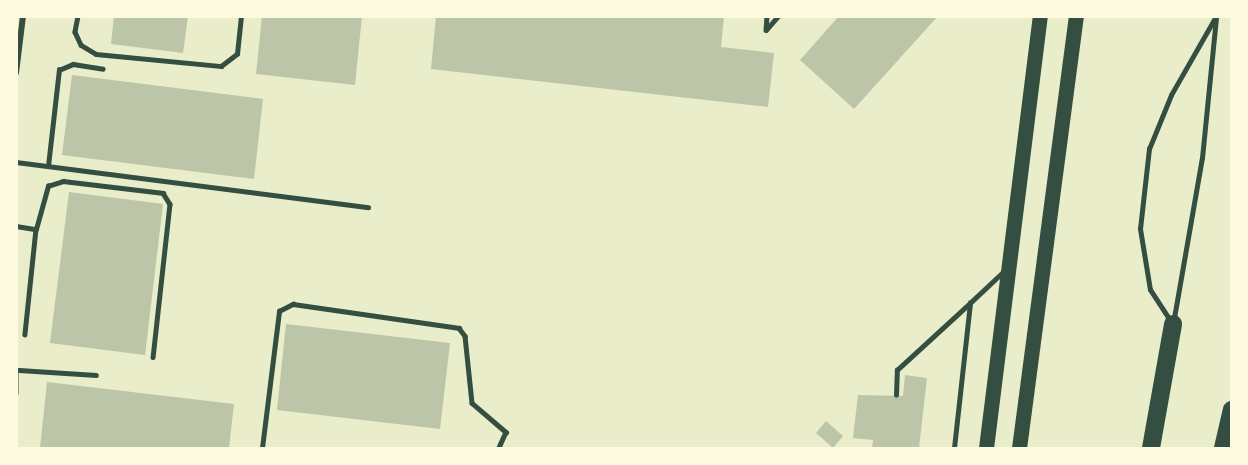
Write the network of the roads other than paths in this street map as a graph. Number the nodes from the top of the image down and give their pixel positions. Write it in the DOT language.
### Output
graph roads {
  1 [pos="23,16"];
  2 [pos="78,16"];
  3 [pos="241,16"];
  4 [pos="767,16"];
  5 [pos="778,16"];
  6 [pos="1040,16"];
  7 [pos="1076,16"];
  8 [pos="1216,16"];
  9 [pos="103,69"];
  10 [pos="16,73"];
  11 [pos="16,162"];
  12 [pos="48,166"];
  13 [pos="368,207"];
  14 [pos="16,226"];
  15 [pos="36,229"];
  16 [pos="1008,267"];
  17 [pos="969,303"];
  18 [pos="1173,324"];
  19 [pos="25,334"];
  20 [pos="153,357"];
  21 [pos="18,370"];
  22 [pos="96,375"];
  23 [pos="16,393"];
  24 [pos="896,395"];
  25 [pos="1232,410"];
  26 [pos="262,448"];
  27 [pos="499,448"];
  28 [pos="954,448"];
  29 [pos="986,448"];
  30 [pos="1019,448"];
  31 [pos="1151,448"];
  32 [pos="1223,448"];
  1 -- 10 [label="street"];
  2 -- 3 [label="lane"];
  4 -- 5 [label="lane"];
  6 -- 16 [label="main road"];
  7 -- 30 [label="main road"];
  8 -- 18 [label="lane"];
  8 -- 18 [label="lane"];
  9 -- 12 [label="lane"];
  11 -- 12 [label="lane"];
  12 -- 13 [label="lane"];
  14 -- 15 [label="lane"];
  15 -- 19 [label="lane"];
  15 -- 20 [label="lane"];
  16 -- 17 [label="lane"];
  16 -- 29 [label="main road"];
  17 -- 24 [label="lane"];
  17 -- 28 [label="lane"];
  18 -- 31 [label="highway"];
  21 -- 22 [label="lane"];
  21 -- 23 [label="lane"];
  25 -- 32 [label="highway"];
  26 -- 27 [label="lane"];
}
